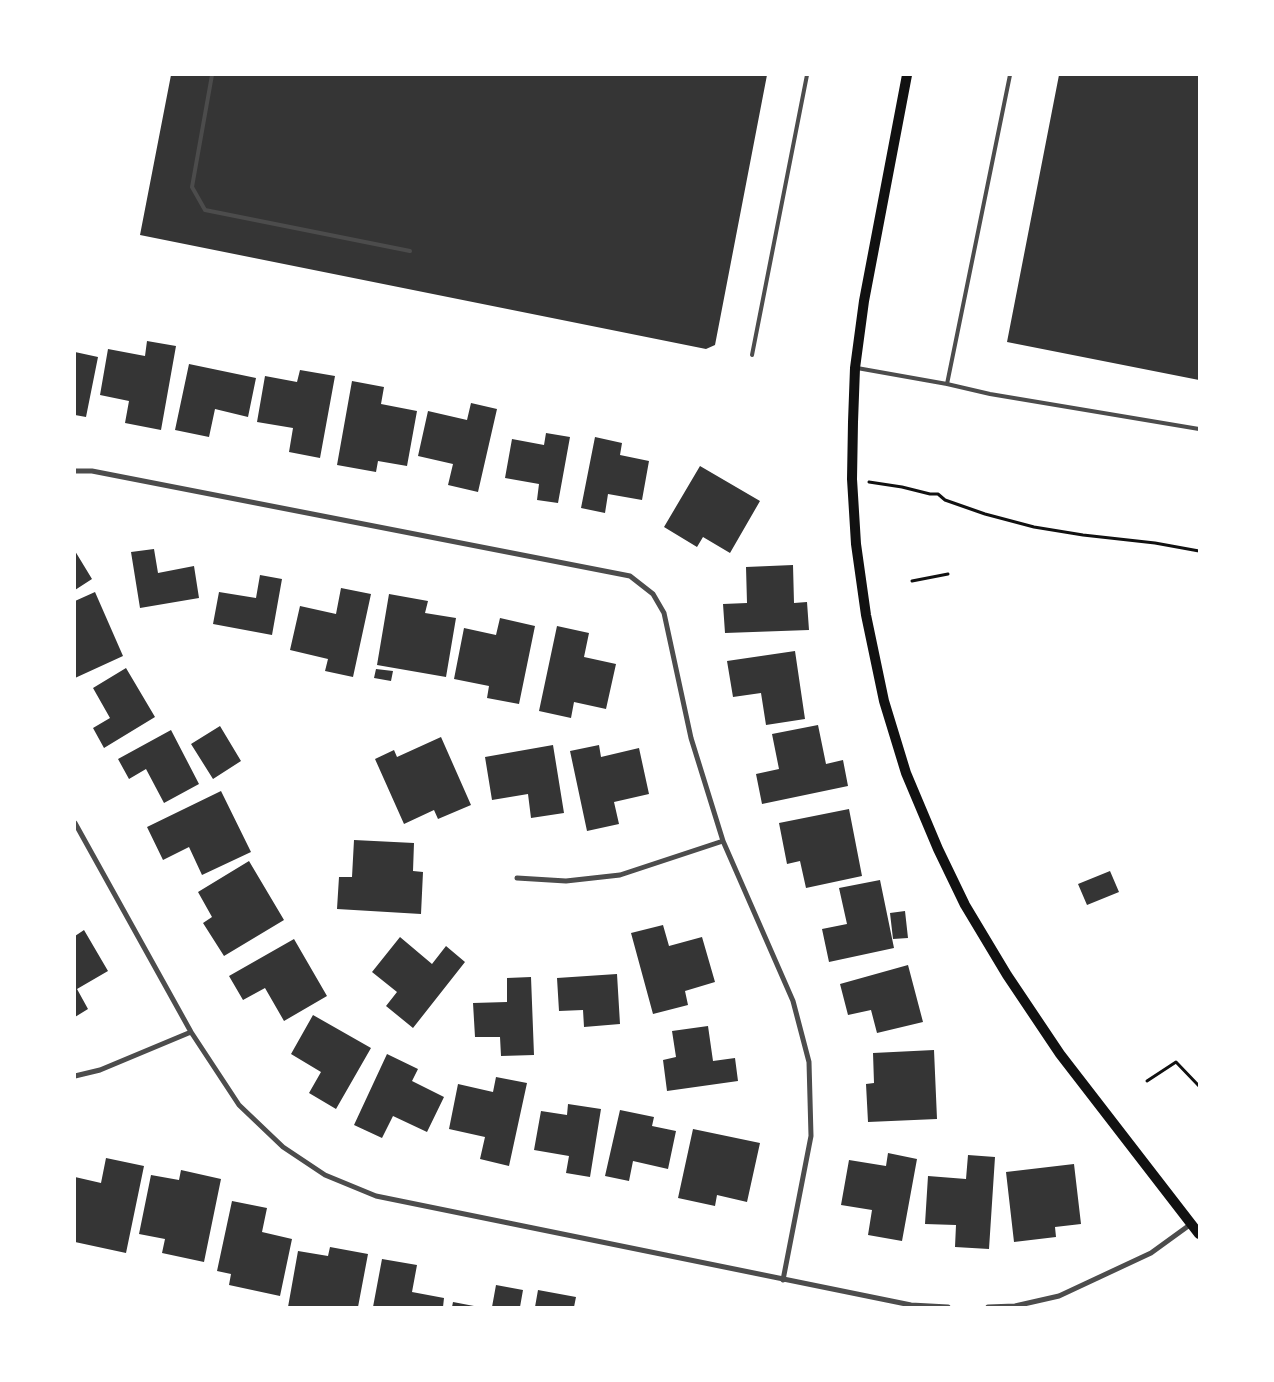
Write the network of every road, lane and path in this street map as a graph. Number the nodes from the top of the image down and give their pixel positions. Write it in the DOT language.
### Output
graph roads {
  1 [pos="212,75"];
  2 [pos="806,75"];
  3 [pos="907,75"];
  4 [pos="1010,75"];
  5 [pos="410,250"];
  6 [pos="752,355"];
  7 [pos="855,368"];
  8 [pos="947,384"];
  9 [pos="1199,429"];
  10 [pos="75,471"];
  11 [pos="852,479"];
  12 [pos="1199,551"];
  13 [pos="948,574"];
  14 [pos="912,582"];
  15 [pos="75,823"];
  16 [pos="723,841"];
  17 [pos="517,878"];
  18 [pos="191,1032"];
  19 [pos="75,1076"];
  20 [pos="1146,1081"];
  21 [pos="1199,1086"];
  22 [pos="1192,1224"];
  23 [pos="1199,1234"];
  24 [pos="783,1280"];
  25 [pos="948,1307"];
  26 [pos="988,1307"];
  1 -- 5 [label="lane"];
  2 -- 6 [label="lane"];
  3 -- 7 [label="main road"];
  4 -- 8 [label="lane"];
  7 -- 8 [label="lane"];
  7 -- 11 [label="main road"];
  8 -- 9 [label="lane"];
  10 -- 16 [label="street"];
  11 -- 12 [label="path"];
  11 -- 22 [label="main road"];
  13 -- 14 [label="path"];
  15 -- 18 [label="street"];
  16 -- 17 [label="street"];
  16 -- 24 [label="street"];
  18 -- 19 [label="street"];
  18 -- 24 [label="street"];
  20 -- 21 [label="path"];
  22 -- 23 [label="main road"];
  22 -- 26 [label="street"];
  24 -- 25 [label="street"];
}
